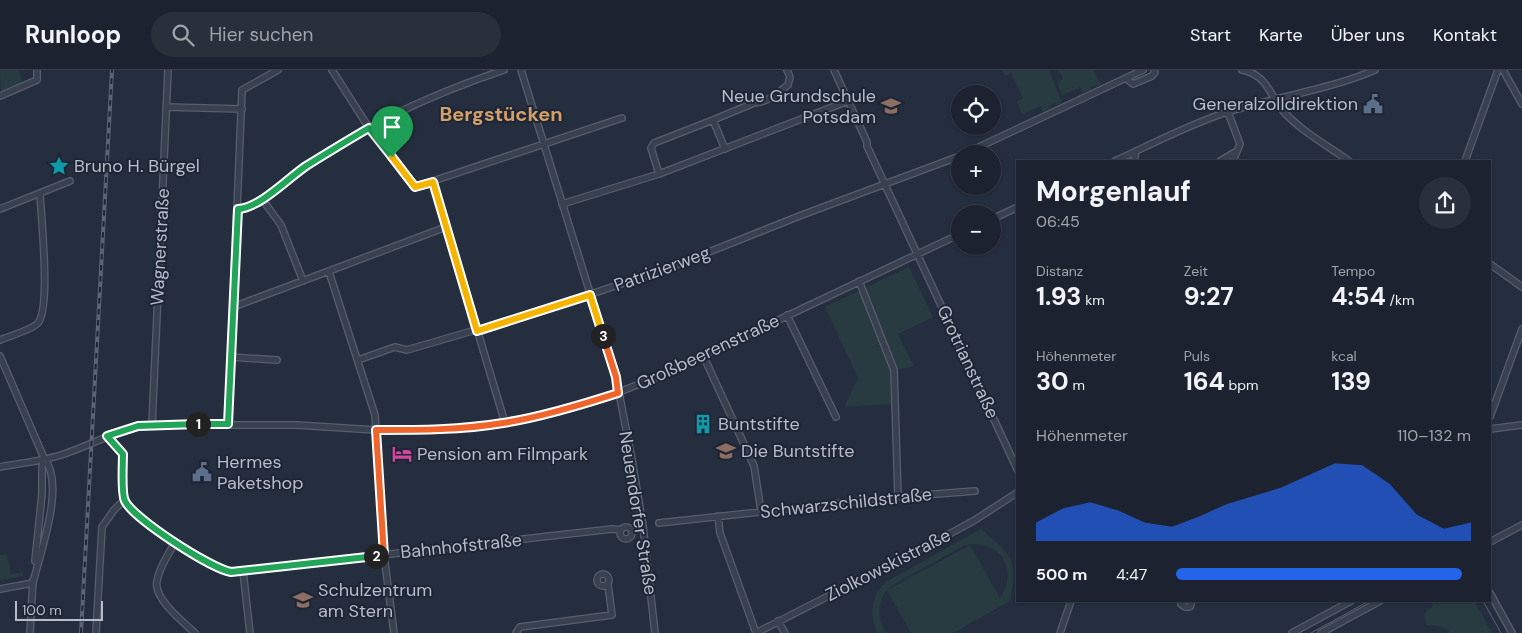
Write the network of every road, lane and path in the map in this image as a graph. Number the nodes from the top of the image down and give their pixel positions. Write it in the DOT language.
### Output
graph roads {
  1 [pos="37,70"];
  2 [pos="168,70"];
  3 [pos="278,70"];
  4 [pos="332,70"];
  5 [pos="504,70"];
  6 [pos="521,70"];
  7 [pos="787,70"];
  8 [pos="834,70"];
  9 [pos="1143,70"];
  10 [pos="1154,70"];
  11 [pos="1242,70"];
  12 [pos="1375,70"];
  13 [pos="1498,70"];
  14 [pos="1503,70"];
  15 [pos="1126,78"];
  16 [pos="0,96"];
  17 [pos="1276,100"];
  18 [pos="848,101"];
  19 [pos="1522,104"];
  20 [pos="166,108"];
  21 [pos="242,109"];
  22 [pos="1228,112"];
  23 [pos="622,118"];
  24 [pos="713,120"];
  25 [pos="369,128"];
  26 [pos="544,143"];
  27 [pos="983,145"];
  28 [pos="725,149"];
  29 [pos="1136,151"];
  30 [pos="1237,151"];
  31 [pos="951,159"];
  32 [pos="1117,160"];
  33 [pos="1134,160"];
  34 [pos="1222,160"];
  35 [pos="1233,160"];
  36 [pos="1347,160"];
  37 [pos="1465,160"];
  38 [pos="659,174"];
  39 [pos="70,181"];
  40 [pos="433,182"];
  41 [pos="886,184"];
  42 [pos="40,193"];
  43 [pos="262,199"];
  44 [pos="562,204"];
  45 [pos="1016,208"];
  46 [pos="238,209"];
  47 [pos="0,210"];
  48 [pos="1001,215"];
  49 [pos="446,227"];
  50 [pos="951,238"];
  51 [pos="918,254"];
  52 [pos="1491,265"];
  53 [pos="329,272"];
  54 [pos="303,282"];
  55 [pos="859,282"];
  56 [pos="1522,287"];
  57 [pos="590,295"];
  58 [pos="233,307"];
  59 [pos="787,315"];
  60 [pos="1522,329"];
  61 [pos="477,331"];
  62 [pos="0,340"];
  63 [pos="703,355"];
  64 [pos="0,356"];
  65 [pos="230,357"];
  66 [pos="277,360"];
  67 [pos="358,360"];
  68 [pos="618,393"];
  69 [pos="1491,414"];
  70 [pos="836,417"];
  71 [pos="505,423"];
  72 [pos="228,424"];
  73 [pos="152,425"];
  74 [pos="1522,425"];
  75 [pos="1491,429"];
  76 [pos="376,430"];
  77 [pos="107,436"];
  78 [pos="44,458"];
  79 [pos="0,467"];
  80 [pos="1016,467"];
  81 [pos="975,491"];
  82 [pos="1016,493"];
  83 [pos="898,497"];
  84 [pos="124,500"];
  85 [pos="761,511"];
  86 [pos="718,516"];
  87 [pos="659,523"];
  88 [pos="1522,525"];
  89 [pos="621,530"];
  90 [pos="1491,541"];
  91 [pos="175,542"];
  92 [pos="384,555"];
  93 [pos="243,571"];
  94 [pos="33,583"];
  95 [pos="608,585"];
  96 [pos="0,589"];
  97 [pos="1491,595"];
  98 [pos="1071,602"];
  99 [pos="1182,602"];
  100 [pos="1192,602"];
  101 [pos="1349,602"];
  102 [pos="1378,602"];
  103 [pos="778,621"];
  104 [pos="30,633"];
  105 [pos="96,633"];
  106 [pos="195,633"];
  107 [pos="250,633"];
  108 [pos="394,633"];
  109 [pos="516,633"];
  110 [pos="655,633"];
  111 [pos="756,633"];
  112 [pos="785,633"];
  113 [pos="1060,633"];
  114 [pos="1292,633"];
  115 [pos="1321,633"];
  116 [pos="1512,633"];
  1 -- 16 [label="street"];
  2 -- 20 [label="street, Wagnerstraße"];
  3 -- 21 [label="street"];
  4 -- 25 [label="street"];
  5 -- 25 [label="street"];
  6 -- 26 [label="street, Neuendorfer Straße"];
  7 -- 24 [label="street"];
  8 -- 18 [label="street, Grotrianstraße"];
  9 -- 15 [label="street"];
  10 -- 15 [label="street"];
  11 -- 17 [label="street"];
  12 -- 17 [label="street"];
  13 -- 37 [label="street"];
  14 -- 19 [label="street"];
  15 -- 27 [label="street"];
  17 -- 22 [label="street"];
  17 -- 36 [label="street"];
  18 -- 28 [label="street"];
  18 -- 41 [label="street, Grotrianstraße"];
  20 -- 21 [label="street"];
  20 -- 73 [label="street, Wagnerstraße"];
  21 -- 46 [label="street"];
  22 -- 29 [label="street"];
  22 -- 30 [label="street"];
  23 -- 26 [label="street"];
  24 -- 28 [label="street"];
  24 -- 38 [label="street"];
  25 -- 40 [label="street"];
  25 -- 43 [label="street"];
  26 -- 40 [label="street"];
  26 -- 44 [label="street, Neuendorfer Straße"];
  28 -- 38 [label="street"];
  29 -- 32 [label="street"];
  29 -- 33 [label="street"];
  30 -- 34 [label="street"];
  30 -- 35 [label="street"];
  31 -- 41 [label="street, Patrizierweg"];
  38 -- 44 [label="street"];
  39 -- 42 [label="street"];
  40 -- 49 [label="street"];
  41 -- 51 [label="street, Grotrianstraße"];
  41 -- 57 [label="street, Patrizierweg"];
  42 -- 47 [label="street"];
  42 -- 62 [label="street"];
  43 -- 46 [label="street"];
  43 -- 54 [label="street"];
  44 -- 57 [label="street, Neuendorfer Straße"];
  45 -- 48 [label="street"];
  46 -- 58 [label="street"];
  49 -- 53 [label="street"];
  49 -- 61 [label="street"];
  50 -- 51 [label="street, Großbeerenstraße"];
  51 -- 55 [label="street, Großbeerenstraße"];
  51 -- 80 [label="street, Grotrianstraße"];
  52 -- 56 [label="street"];
  53 -- 54 [label="street"];
  53 -- 67 [label="street"];
  54 -- 58 [label="street"];
  55 -- 59 [label="street, Großbeerenstraße"];
  55 -- 83 [label="street"];
  57 -- 61 [label="street, Patrizierweg"];
  57 -- 68 [label="street, Neuendorfer Straße"];
  58 -- 65 [label="street"];
  59 -- 63 [label="street, Großbeerenstraße"];
  59 -- 70 [label="street"];
  60 -- 69 [label="street"];
  61 -- 67 [label="street, Patrizierweg"];
  61 -- 71 [label="street"];
  63 -- 68 [label="street, Großbeerenstraße"];
  63 -- 85 [label="street"];
  64 -- 78 [label="street"];
  65 -- 66 [label="street"];
  65 -- 72 [label="street"];
  67 -- 76 [label="street"];
  68 -- 71 [label="street, Großbeerenstraße"];
  68 -- 110 [label="street, Neuendorfer Straße"];
  71 -- 76 [label="street, Großbeerenstraße"];
  72 -- 73 [label="street, Großbeerenstraße"];
  72 -- 76 [label="street, Großbeerenstraße"];
  73 -- 77 [label="street, Großbeerenstraße"];
  74 -- 75 [label="street"];
  76 -- 92 [label="street"];
  77 -- 78 [label="street, Großbeerenstraße"];
  77 -- 84 [label="street"];
  78 -- 79 [label="street, Großbeerenstraße"];
  78 -- 94 [label="street"];
  78 -- 94 [label="street"];
  81 -- 83 [label="street, Schwarzschildstraße"];
  82 -- 103 [label="street, Ziolkowskistraße"];
  83 -- 85 [label="street, Schwarzschildstraße"];
  84 -- 91 [label="street, Bahnhofstraße"];
  84 -- 105 [label="street"];
  85 -- 86 [label="street, Schwarzschildstraße"];
  86 -- 87 [label="street, Schwarzschildstraße"];
  86 -- 111 [label="street"];
  88 -- 90 [label="street"];
  89 -- 92 [label="street, Bahnhofstraße"];
  91 -- 93 [label="street, Bahnhofstraße"];
  91 -- 106 [label="street"];
  92 -- 93 [label="street, Bahnhofstraße"];
  92 -- 108 [label="street"];
  93 -- 107 [label="street"];
  94 -- 96 [label="street"];
  94 -- 104 [label="street"];
  95 -- 109 [label="street"];
  97 -- 116 [label="street"];
  98 -- 113 [label="street"];
  99 -- 100 [label="street"];
  101 -- 114 [label="street"];
  102 -- 115 [label="street"];
  103 -- 111 [label="street, Ziolkowskistraße"];
  103 -- 112 [label="street"];
}
